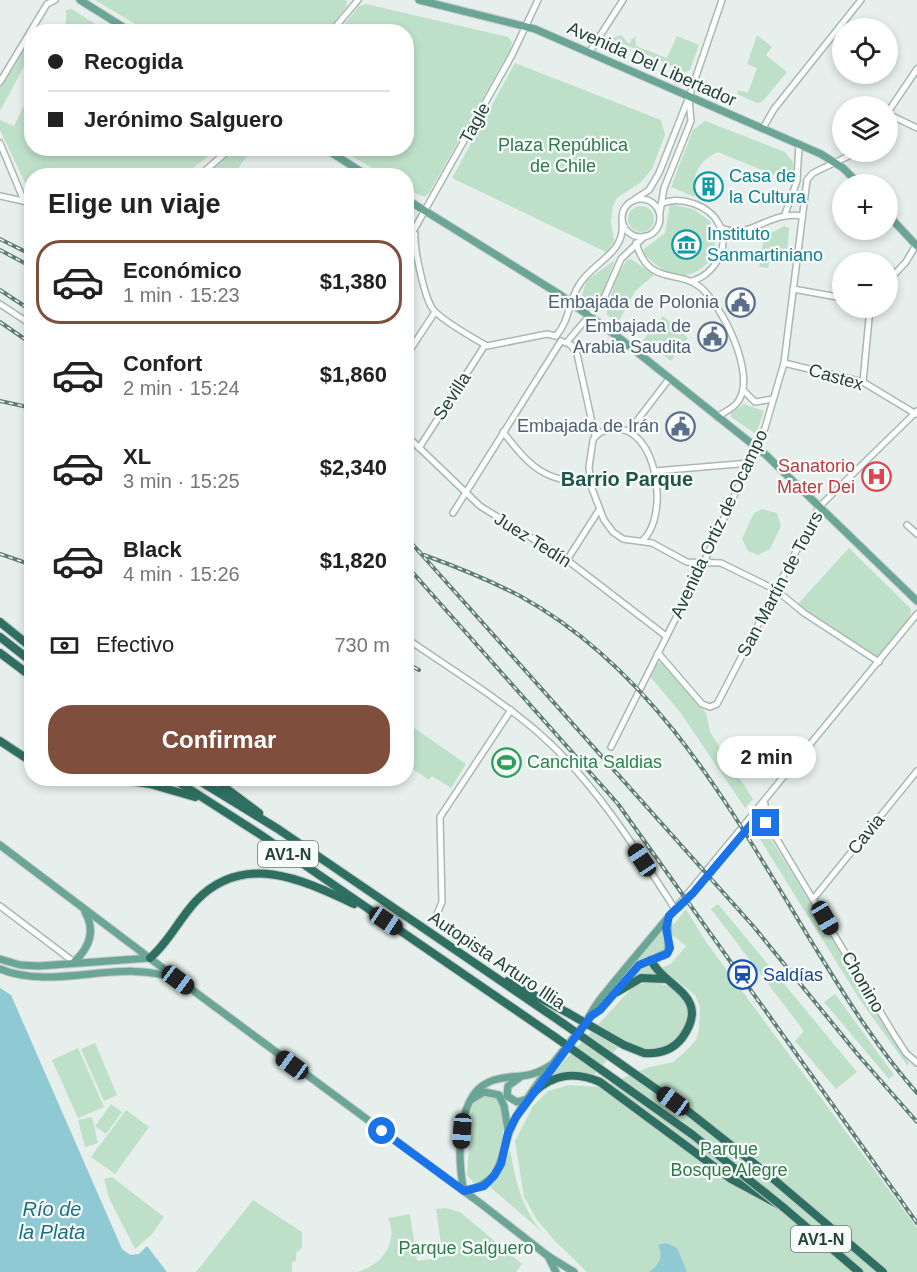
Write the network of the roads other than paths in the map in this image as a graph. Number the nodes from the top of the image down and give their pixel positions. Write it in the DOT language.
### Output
graph roads {
  1 [pos="55,0"];
  2 [pos="80,0"];
  3 [pos="358,0"];
  4 [pos="419,0"];
  5 [pos="538,0"];
  6 [pos="622,0"];
  7 [pos="722,0"];
  8 [pos="861,0"];
  9 [pos="35,24"];
  10 [pos="118,24"];
  11 [pos="338,24"];
  12 [pos="525,25"];
  13 [pos="24,42"];
  14 [pos="589,53"];
  15 [pos="917,69"];
  16 [pos="0,82"];
  17 [pos="689,97"];
  18 [pos="898,98"];
  19 [pos="898,118"];
  20 [pos="763,128"];
  21 [pos="917,128"];
  22 [pos="0,143"];
  23 [pos="799,144"];
  24 [pos="222,156"];
  25 [pos="337,156"];
  26 [pos="836,163"];
  27 [pos="208,168"];
  28 [pos="355,168"];
  29 [pos="848,174"];
  30 [pos="0,196"];
  31 [pos="635,199"];
  32 [pos="24,201"];
  33 [pos="414,204"];
  34 [pos="661,204"];
  35 [pos="425,210"];
  36 [pos="660,212"];
  37 [pos="785,214"];
  38 [pos="801,216"];
  39 [pos="622,222"];
  40 [pos="898,225"];
  41 [pos="721,228"];
  42 [pos="415,232"];
  43 [pos="645,236"];
  44 [pos="636,243"];
  45 [pos="917,245"];
  46 [pos="898,270"];
  47 [pos="692,282"];
  48 [pos="793,290"];
  49 [pos="832,296"];
  50 [pos="572,303"];
  51 [pos="0,304"];
  52 [pos="435,312"];
  53 [pos="588,315"];
  54 [pos="869,318"];
  55 [pos="24,320"];
  56 [pos="556,336"];
  57 [pos="564,342"];
  58 [pos="414,344"];
  59 [pos="485,345"];
  60 [pos="784,363"];
  61 [pos="669,379"];
  62 [pos="864,382"];
  63 [pos="743,388"];
  64 [pos="773,399"];
  65 [pos="916,413"];
  66 [pos="717,417"];
  67 [pos="629,431"];
  68 [pos="503,432"];
  69 [pos="595,436"];
  70 [pos="414,443"];
  71 [pos="419,448"];
  72 [pos="757,448"];
  73 [pos="750,463"];
  74 [pos="655,471"];
  75 [pos="590,482"];
  76 [pos="465,493"];
  77 [pos="819,507"];
  78 [pos="599,510"];
  79 [pos="453,513"];
  80 [pos="907,525"];
  81 [pos="917,534"];
  82 [pos="642,541"];
  83 [pos="567,560"];
  84 [pos="704,562"];
  85 [pos="776,590"];
  86 [pos="917,601"];
  87 [pos="917,614"];
  88 [pos="0,622"];
  89 [pos="666,636"];
  90 [pos="0,637"];
  91 [pos="24,642"];
  92 [pos="414,643"];
  93 [pos="0,652"];
  94 [pos="658,653"];
  95 [pos="24,656"];
  96 [pos="879,662"];
  97 [pos="24,671"];
  98 [pos="511,710"];
  99 [pos="0,741"];
  100 [pos="611,747"];
  101 [pos="24,757"];
  102 [pos="917,771"];
  103 [pos="157,786"];
  104 [pos="183,786"];
  105 [pos="208,786"];
  106 [pos="222,786"];
  107 [pos="202,799"];
  108 [pos="765,803"];
  109 [pos="770,826"];
  110 [pos="278,830"];
  111 [pos="0,845"];
  112 [pos="814,898"];
  113 [pos="0,906"];
  114 [pos="83,908"];
  115 [pos="675,909"];
  116 [pos="372,912"];
  117 [pos="437,914"];
  118 [pos="669,916"];
  119 [pos="650,939"];
  120 [pos="668,939"];
  121 [pos="150,958"];
  122 [pos="0,959"];
  123 [pos="470,960"];
  124 [pos="651,960"];
  125 [pos="74,962"];
  126 [pos="0,969"];
  127 [pos="178,980"];
  128 [pos="671,980"];
  129 [pos="616,992"];
  130 [pos="592,1015"];
  131 [pos="555,1062"];
  132 [pos="917,1063"];
  133 [pos="521,1078"];
  134 [pos="534,1092"];
  135 [pos="528,1099"];
  136 [pos="467,1105"];
  137 [pos="508,1133"];
  138 [pos="464,1191"];
  139 [pos="783,1207"];
  140 [pos="548,1256"];
  141 [pos="556,1272"];
  142 [pos="574,1272"];
  143 [pos="859,1272"];
  144 [pos="883,1272"];
  1 -- 9 [label="street"];
  2 -- 10 [label="main road"];
  3 -- 11 [label="street"];
  4 -- 12 [label="main road, Avenida Del Libertador"];
  5 -- 12 [label="street, Tagle"];
  6 -- 14 [label="street"];
  7 -- 17 [label="street"];
  8 -- 20 [label="street"];
  12 -- 14 [label="main road, Avenida Del Libertador"];
  12 -- 35 [label="street, Tagle"];
  13 -- 16 [label="street"];
  14 -- 17 [label="main road, Avenida Del Libertador"];
  15 -- 18 [label="street"];
  17 -- 20 [label="main road, Avenida Del Libertador"];
  17 -- 31 [label="street"];
  17 -- 34 [label="street"];
  19 -- 21 [label="street"];
  20 -- 23 [label="main road, Avenida Del Libertador"];
  22 -- 32 [label="street"];
  23 -- 26 [label="main road, Avenida Del Libertador"];
  23 -- 37 [label="street"];
  24 -- 27 [label="street"];
  25 -- 28 [label="main road"];
  26 -- 29 [label="main road, Avenida Del Libertador"];
  26 -- 38 [label="street, Avenida Ortiz de Ocampo"];
  30 -- 32 [label="street"];
  31 -- 36 [label="street"];
  31 -- 39 [label="street"];
  33 -- 35 [label="main road"];
  34 -- 36 [label="street"];
  34 -- 41 [label="street"];
  35 -- 42 [label="street, Tagle"];
  35 -- 50 [label="main road"];
  36 -- 43 [label="street"];
  37 -- 38 [label="street"];
  37 -- 41 [label="street"];
  38 -- 48 [label="street, Avenida Ortiz de Ocampo"];
  39 -- 43 [label="street"];
  39 -- 50 [label="street"];
  40 -- 45 [label="main road"];
  41 -- 47 [label="street"];
  42 -- 52 [label="street"];
  43 -- 44 [label="street"];
  44 -- 47 [label="street"];
  44 -- 53 [label="street"];
  45 -- 46 [label="street"];
  47 -- 63 [label="street"];
  48 -- 49 [label="street"];
  48 -- 60 [label="street, Avenida Ortiz de Ocampo"];
  50 -- 53 [label="main road"];
  50 -- 56 [label="street"];
  51 -- 55 [label="street"];
  52 -- 58 [label="street"];
  52 -- 59 [label="street"];
  53 -- 57 [label="street"];
  53 -- 61 [label="main road"];
  54 -- 62 [label="street"];
  56 -- 57 [label="street"];
  56 -- 59 [label="street"];
  57 -- 68 [label="street"];
  57 -- 69 [label="street"];
  59 -- 71 [label="street, Sevilla"];
  60 -- 62 [label="street, Castex"];
  60 -- 64 [label="street, Avenida Ortiz de Ocampo"];
  61 -- 66 [label="main road"];
  61 -- 67 [label="street"];
  62 -- 65 [label="street, Castex"];
  63 -- 64 [label="street"];
  63 -- 66 [label="street"];
  64 -- 72 [label="street, Avenida Ortiz de Ocampo"];
  65 -- 77 [label="street, San Martín de Tours"];
  66 -- 72 [label="main road"];
  67 -- 69 [label="street"];
  67 -- 74 [label="street"];
  68 -- 75 [label="street"];
  68 -- 76 [label="street"];
  69 -- 75 [label="street"];
  70 -- 71 [label="street, Juez Tedín"];
  71 -- 76 [label="street, Juez Tedín"];
  72 -- 73 [label="street, Avenida Ortiz de Ocampo"];
  72 -- 77 [label="main road"];
  73 -- 74 [label="street"];
  73 -- 84 [label="street, Avenida Ortiz de Ocampo"];
  74 -- 82 [label="street"];
  75 -- 78 [label="street"];
  76 -- 79 [label="street"];
  76 -- 83 [label="street, Juez Tedín"];
  77 -- 85 [label="street, San Martín de Tours"];
  77 -- 86 [label="main road"];
  78 -- 82 [label="street"];
  78 -- 83 [label="street"];
  80 -- 81 [label="street"];
  82 -- 84 [label="street"];
  83 -- 89 [label="street, Juez Tedín"];
  84 -- 85 [label="street"];
  84 -- 89 [label="street, Avenida Ortiz de Ocampo"];
  85 -- 94 [label="street, San Martín de Tours"];
  85 -- 96 [label="street"];
  87 -- 96 [label="street"];
  88 -- 91 [label="highway"];
  89 -- 94 [label="street, Avenida Ortiz de Ocampo"];
  90 -- 95 [label="highway"];
  92 -- 98 [label="street"];
  93 -- 97 [label="highway"];
  94 -- 100 [label="street, Avenida Ortiz de Ocampo"];
  96 -- 108 [label="street"];
  98 -- 115 [label="street"];
  98 -- 117 [label="street"];
  99 -- 101 [label="highway"];
  102 -- 112 [label="street, Cavia"];
  103 -- 107 [label="highway"];
  104 -- 107 [label="highway, Autopista Arturo Illia / AV1-N"];
  105 -- 110 [label="highway, Autopista Arturo Illia / AV1-N"];
  106 -- 110 [label="highway"];
  107 -- 116 [label="highway, Autopista Arturo Illia / AV1-N"];
  108 -- 109 [label="street, Chonino"];
  108 -- 115 [label="street"];
  109 -- 112 [label="street, Chonino"];
  109 -- 115 [label="street"];
  110 -- 123 [label="highway, Autopista Arturo Illia / AV1-N"];
  111 -- 114 [label="main road"];
  112 -- 132 [label="street, Chonino"];
  113 -- 125 [label="street"];
  114 -- 121 [label="main road"];
  114 -- 125 [label="main road"];
  115 -- 118 [label="main road"];
  116 -- 121 [label="highway"];
  116 -- 139 [label="highway, Autopista Arturo Illia / AV1-N, bridge"];
  118 -- 119 [label="main road"];
  118 -- 120 [label="main road"];
  119 -- 120 [label="main road"];
  119 -- 124 [label="main road"];
  119 -- 130 [label="main road"];
  120 -- 124 [label="main road"];
  121 -- 125 [label="main road"];
  121 -- 127 [label="main road"];
  122 -- 125 [label="main road"];
  123 -- 128 [label="highway, bridge"];
  123 -- 144 [label="highway, Autopista Arturo Illia / AV1-N, bridge"];
  124 -- 128 [label="highway"];
  124 -- 129 [label="main road"];
  126 -- 127 [label="main road"];
  127 -- 138 [label="main road"];
  128 -- 129 [label="highway"];
  129 -- 130 [label="main road"];
  130 -- 131 [label="main road"];
  131 -- 133 [label="main road"];
  131 -- 134 [label="main road"];
  133 -- 135 [label="main road"];
  133 -- 136 [label="main road"];
  134 -- 135 [label="main road"];
  134 -- 139 [label="highway, bridge"];
  135 -- 137 [label="main road"];
  136 -- 137 [label="main road"];
  136 -- 138 [label="main road"];
  137 -- 138 [label="main road"];
  138 -- 140 [label="main road"];
  139 -- 143 [label="highway, Autopista Arturo Illia / AV1-N"];
  140 -- 141 [label="main road"];
  140 -- 142 [label="main road"];
}
